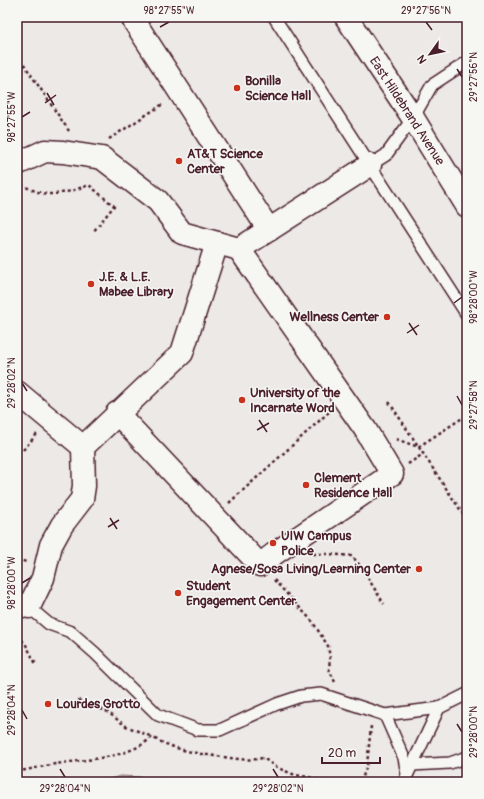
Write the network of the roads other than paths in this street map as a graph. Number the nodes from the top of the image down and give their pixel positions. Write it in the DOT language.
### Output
graph roads {
  1 [pos="274,17"];
  2 [pos="346,17"];
  3 [pos="134,21"];
  4 [pos="467,62"];
  5 [pos="413,118"];
  6 [pos="17,164"];
  7 [pos="370,165"];
  8 [pos="467,206"];
  9 [pos="269,230"];
  10 [pos="217,243"];
  11 [pos="238,249"];
  12 [pos="467,315"];
  13 [pos="17,392"];
  14 [pos="117,413"];
  15 [pos="83,447"];
  16 [pos="22,602"];
  17 [pos="467,694"];
  18 [pos="439,708"];
  19 [pos="385,715"];
  20 [pos="467,757"];
  21 [pos="407,774"];
  1 -- 7 [label="lane"];
  2 -- 5 [label="street, East Hildebrand Avenue"];
  3 -- 9 [label="street"];
  4 -- 5 [label="lane"];
  5 -- 7 [label="lane"];
  5 -- 8 [label="street, East Hildebrand Avenue"];
  6 -- 10 [label="street"];
  7 -- 9 [label="street"];
  7 -- 12 [label="lane"];
  9 -- 11 [label="street"];
  10 -- 11 [label="street"];
  10 -- 14 [label="street"];
  11 -- 14 [label="street"];
  13 -- 15 [label="street"];
  14 -- 15 [label="street"];
  15 -- 16 [label="street"];
  16 -- 19 [label="lane"];
  17 -- 18 [label="lane"];
  18 -- 19 [label="lane"];
  18 -- 21 [label="lane"];
  19 -- 21 [label="lane"];
  20 -- 21 [label="lane"];
}
